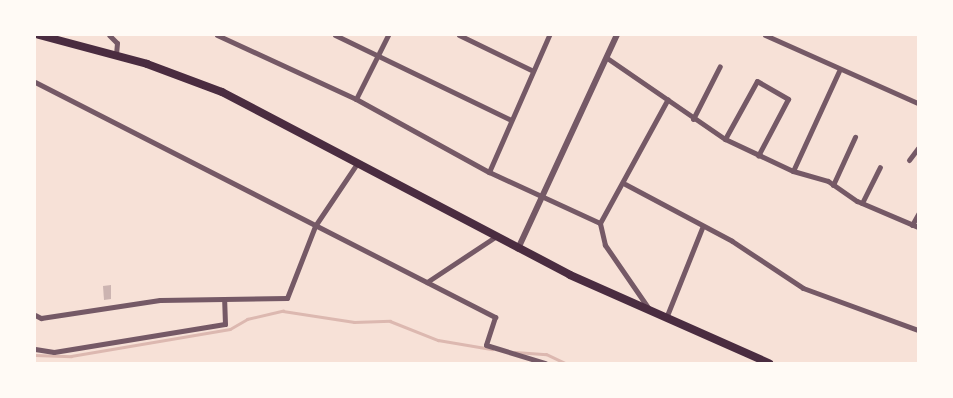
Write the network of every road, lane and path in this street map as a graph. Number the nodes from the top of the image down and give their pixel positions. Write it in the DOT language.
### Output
graph roads {
  1 [pos="39,35"];
  2 [pos="110,35"];
  3 [pos="217,35"];
  4 [pos="335,35"];
  5 [pos="388,35"];
  6 [pos="459,35"];
  7 [pos="549,35"];
  8 [pos="617,35"];
  9 [pos="765,35"];
  10 [pos="228,37"];
  11 [pos="116,54"];
  12 [pos="378,57"];
  13 [pos="606,58"];
  14 [pos="720,66"];
  15 [pos="533,71"];
  16 [pos="838,71"];
  17 [pos="35,82"];
  18 [pos="356,99"];
  19 [pos="668,99"];
  20 [pos="918,103"];
  21 [pos="693,119"];
  22 [pos="511,120"];
  23 [pos="855,137"];
  24 [pos="725,140"];
  25 [pos="918,148"];
  26 [pos="758,156"];
  27 [pos="909,160"];
  28 [pos="358,162"];
  29 [pos="880,167"];
  30 [pos="794,171"];
  31 [pos="489,172"];
  32 [pos="624,184"];
  33 [pos="833,185"];
  34 [pos="543,196"];
  35 [pos="862,203"];
  36 [pos="918,214"];
  37 [pos="600,223"];
  38 [pos="315,226"];
  39 [pos="915,226"];
  40 [pos="702,228"];
  41 [pos="495,237"];
  42 [pos="518,249"];
  43 [pos="426,282"];
  44 [pos="224,301"];
  45 [pos="650,310"];
  46 [pos="35,315"];
  47 [pos="666,318"];
  48 [pos="918,330"];
  49 [pos="35,350"];
  50 [pos="545,363"];
  51 [pos="769,363"];
  1 -- 11 [label="main road"];
  2 -- 11 [label="street"];
  3 -- 10 [label="street"];
  4 -- 12 [label="street"];
  5 -- 12 [label="street"];
  6 -- 15 [label="street"];
  7 -- 15 [label="street"];
  8 -- 13 [label="street"];
  9 -- 16 [label="street"];
  10 -- 18 [label="street"];
  11 -- 28 [label="main road"];
  12 -- 18 [label="street"];
  12 -- 22 [label="street"];
  13 -- 19 [label="street"];
  13 -- 34 [label="street"];
  14 -- 21 [label="street"];
  15 -- 22 [label="street"];
  16 -- 20 [label="street"];
  16 -- 30 [label="street"];
  17 -- 38 [label="street"];
  18 -- 31 [label="street"];
  19 -- 21 [label="street"];
  19 -- 32 [label="street"];
  21 -- 24 [label="street"];
  22 -- 31 [label="street"];
  23 -- 33 [label="street"];
  24 -- 26 [label="street"];
  24 -- 26 [label="street"];
  25 -- 27 [label="street"];
  26 -- 30 [label="street"];
  28 -- 38 [label="street"];
  28 -- 41 [label="main road"];
  29 -- 35 [label="street"];
  30 -- 33 [label="street"];
  31 -- 34 [label="street"];
  32 -- 37 [label="street"];
  32 -- 40 [label="street"];
  33 -- 35 [label="street"];
  34 -- 37 [label="street"];
  34 -- 42 [label="street"];
  35 -- 39 [label="street"];
  36 -- 39 [label="street"];
  37 -- 45 [label="street"];
  38 -- 43 [label="street"];
  38 -- 44 [label="street"];
  40 -- 47 [label="street"];
  40 -- 48 [label="street"];
  41 -- 42 [label="main road"];
  41 -- 43 [label="street"];
  42 -- 45 [label="main road"];
  43 -- 50 [label="street"];
  44 -- 46 [label="street"];
  44 -- 49 [label="street"];
  45 -- 47 [label="main road"];
  47 -- 51 [label="main road"];
}
